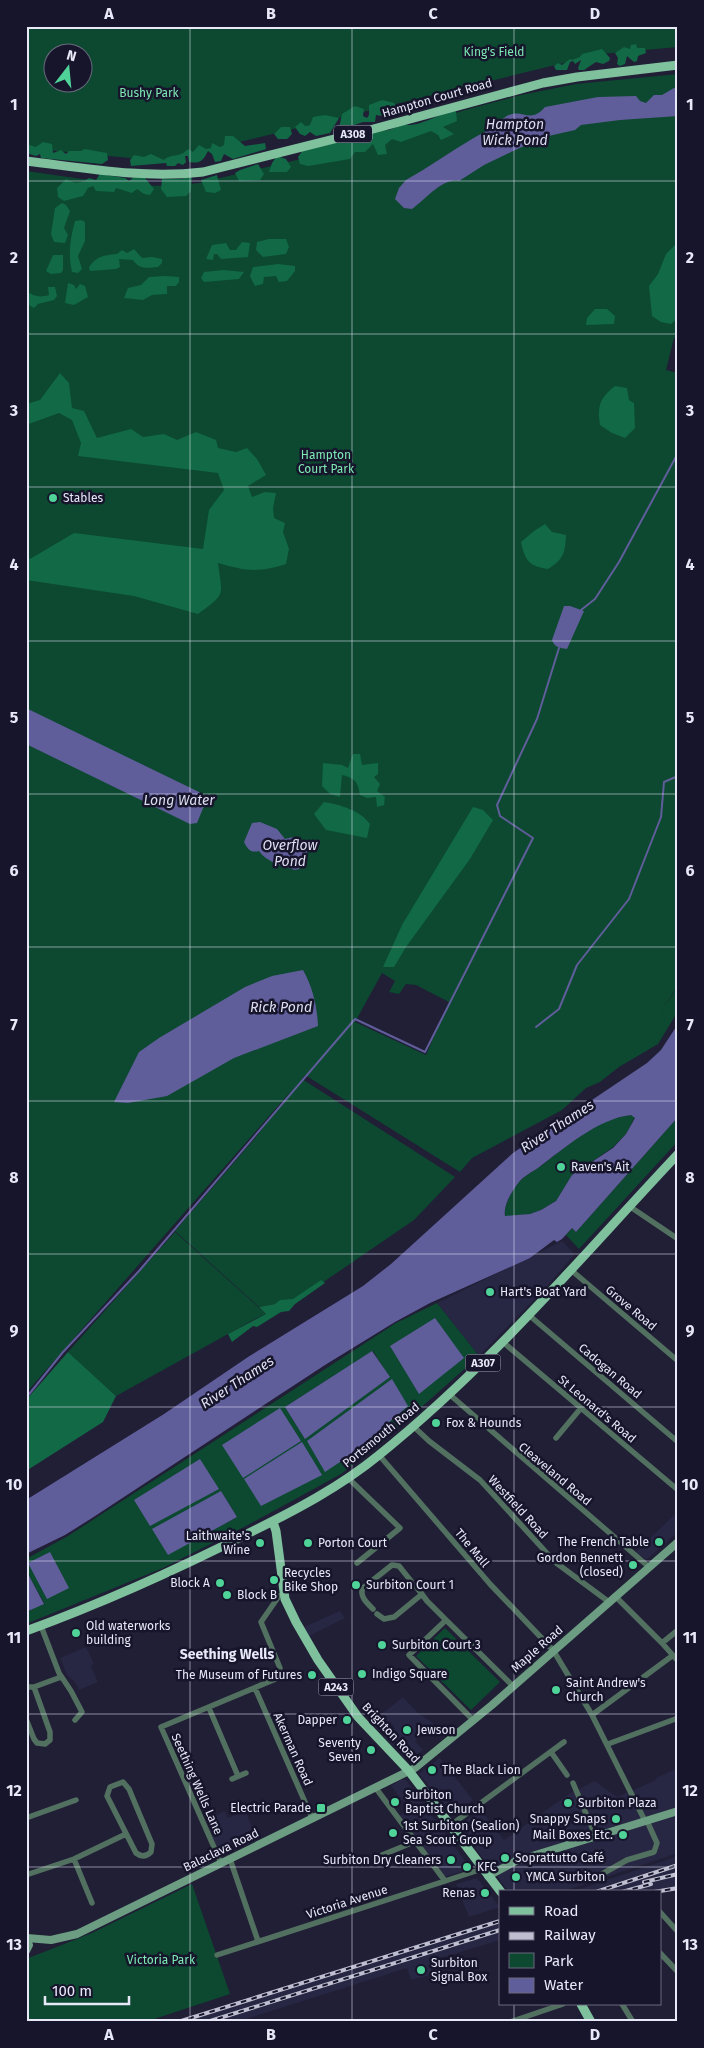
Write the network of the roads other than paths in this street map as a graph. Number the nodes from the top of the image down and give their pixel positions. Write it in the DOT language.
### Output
graph roads {
  1 [pos="678,66"];
  2 [pos="26,161"];
  3 [pos="678,1154"];
  4 [pos="629,1206"];
  5 [pos="678,1239"];
  6 [pos="571,1270"];
  7 [pos="530,1316"];
  8 [pos="504,1343"];
  9 [pos="678,1361"];
  10 [pos="448,1394"];
  11 [pos="581,1408"];
  12 [pos="413,1426"];
  13 [pos="556,1438"];
  14 [pos="678,1442"];
  15 [pos="379,1455"];
  16 [pos="348,1478"];
  17 [pos="678,1490"];
  18 [pos="272,1522"];
  19 [pos="678,1542"];
  20 [pos="358,1563"];
  21 [pos="649,1567"];
  22 [pos="285,1594"];
  23 [pos="422,1594"];
  24 [pos="612,1599"];
  25 [pos="446,1620"];
  26 [pos="41,1626"];
  27 [pos="678,1630"];
  28 [pos="26,1631"];
  29 [pos="662,1643"];
  30 [pos="553,1650"];
  31 [pos="672,1656"];
  32 [pos="678,1662"];
  33 [pos="61,1677"];
  34 [pos="513,1686"];
  35 [pos="26,1687"];
  36 [pos="34,1687"];
  37 [pos="255,1688"];
  38 [pos="209,1708"];
  39 [pos="592,1715"];
  40 [pos="678,1718"];
  41 [pos="26,1719"];
  42 [pos="75,1720"];
  43 [pos="473,1720"];
  44 [pos="564,1742"];
  45 [pos="608,1744"];
  46 [pos="551,1752"];
  47 [pos="409,1771"];
  48 [pos="246,1772"];
  49 [pos="567,1775"];
  50 [pos="238,1776"];
  51 [pos="232,1779"];
  52 [pos="573,1783"];
  53 [pos="375,1787"];
  54 [pos="76,1800"];
  55 [pos="678,1811"];
  56 [pos="26,1818"];
  57 [pos="312,1818"];
  58 [pos="646,1821"];
  59 [pos="451,1825"];
  60 [pos="126,1834"];
  61 [pos="596,1837"];
  62 [pos="414,1842"];
  63 [pos="382,1855"];
  64 [pos="74,1859"];
  65 [pos="230,1859"];
  66 [pos="221,1863"];
  67 [pos="485,1872"];
  68 [pos="602,1874"];
  69 [pos="26,1875"];
  70 [pos="444,1881"];
  71 [pos="499,1890"];
  72 [pos="26,1901"];
  73 [pos="92,1902"];
  74 [pos="26,1913"];
  75 [pos="662,1913"];
  76 [pos="678,1932"];
  77 [pos="258,1941"];
  78 [pos="27,1943"];
  79 [pos="217,1955"];
  80 [pos="662,1955"];
  81 [pos="677,1968"];
  82 [pos="557,2006"];
  83 [pos="582,2006"];
  84 [pos="623,2006"];
  85 [pos="510,2022"];
  86 [pos="591,2022"];
  87 [pos="634,2022"];
  1 -- 2 [label="main road, Hampton Court Road / A308"];
  3 -- 4 [label="main road, Portsmouth Road / A307"];
  4 -- 5 [label="street"];
  4 -- 6 [label="main road, Portsmouth Road / A307"];
  6 -- 7 [label="main road, Portsmouth Road / A307"];
  6 -- 9 [label="street, Grove Road"];
  7 -- 8 [label="main road, Portsmouth Road / A307"];
  7 -- 14 [label="street, Cadogan Road"];
  8 -- 10 [label="main road, Portsmouth Road / A307"];
  8 -- 11 [label="street, St Leonard's Road"];
  10 -- 12 [label="main road, Portsmouth Road / A307"];
  10 -- 21 [label="street, Cleaveland Road"];
  11 -- 13 [label="street"];
  11 -- 17 [label="street, St Leonard's Road"];
  12 -- 15 [label="main road, Portsmouth Road / A307"];
  12 -- 24 [label="street, Westfield Road"];
  15 -- 16 [label="main road, Portsmouth Road / A307"];
  15 -- 30 [label="street, The Mall"];
  16 -- 18 [label="main road, Portsmouth Road / A307"];
  16 -- 20 [label="street"];
  18 -- 22 [label="main road, Brighton Road / A243"];
  18 -- 26 [label="main road, Portsmouth Road / A307"];
  19 -- 21 [label="street, Maple Road"];
  21 -- 24 [label="street, Maple Road"];
  22 -- 37 [label="street, Seething Wells Lane"];
  22 -- 47 [label="main road, Brighton Road / A243"];
  23 -- 23 [label="street"];
  23 -- 25 [label="street"];
  24 -- 29 [label="street, Westfield Road"];
  24 -- 30 [label="street, Maple Road"];
  25 -- 34 [label="street"];
  25 -- 43 [label="street"];
  26 -- 28 [label="main road, Portsmouth Road / A307"];
  26 -- 33 [label="street"];
  27 -- 29 [label="street"];
  29 -- 31 [label="street, Westfield Road"];
  30 -- 34 [label="street, Maple Road"];
  30 -- 39 [label="street, The Mall"];
  31 -- 32 [label="street, Westfield Road"];
  31 -- 39 [label="street"];
  33 -- 36 [label="street"];
  33 -- 42 [label="street"];
  34 -- 43 [label="street, Maple Road"];
  35 -- 36 [label="street"];
  36 -- 41 [label="street"];
  37 -- 38 [label="street, Seething Wells Lane"];
  37 -- 57 [label="street, Akerman Road"];
  38 -- 50 [label="street"];
  38 -- 66 [label="street, Seething Wells Lane"];
  39 -- 45 [label="street, The Mall"];
  40 -- 45 [label="street"];
  43 -- 47 [label="street, Maple Road"];
  44 -- 46 [label="street"];
  45 -- 58 [label="street, The Mall"];
  46 -- 49 [label="street"];
  46 -- 59 [label="street"];
  47 -- 53 [label="street, Balaclava Road"];
  47 -- 59 [label="main road, Brighton Road / A243"];
  48 -- 50 [label="street"];
  50 -- 51 [label="street"];
  52 -- 61 [label="street"];
  53 -- 57 [label="street, Balaclava Road"];
  53 -- 62 [label="street"];
  54 -- 56 [label="street"];
  55 -- 58 [label="street"];
  57 -- 65 [label="street, Balaclava Road"];
  58 -- 61 [label="street"];
  58 -- 68 [label="street, The Mall"];
  59 -- 67 [label="main road, Brighton Road / A243"];
  60 -- 60 [label="street"];
  60 -- 64 [label="street"];
  61 -- 67 [label="street"];
  62 -- 63 [label="street"];
  62 -- 70 [label="street"];
  64 -- 69 [label="street"];
  64 -- 73 [label="street"];
  65 -- 66 [label="street, Balaclava Road"];
  65 -- 77 [label="street"];
  66 -- 78 [label="street, Balaclava Road"];
  67 -- 70 [label="street, Victoria Avenue"];
  67 -- 71 [label="main road, Brighton Road / A243"];
  70 -- 77 [label="street, Victoria Avenue"];
  72 -- 74 [label="street"];
  75 -- 76 [label="street"];
  77 -- 79 [label="street, Victoria Avenue"];
  80 -- 81 [label="street"];
  82 -- 85 [label="street"];
  83 -- 86 [label="main road"];
  84 -- 87 [label="street"];
}
